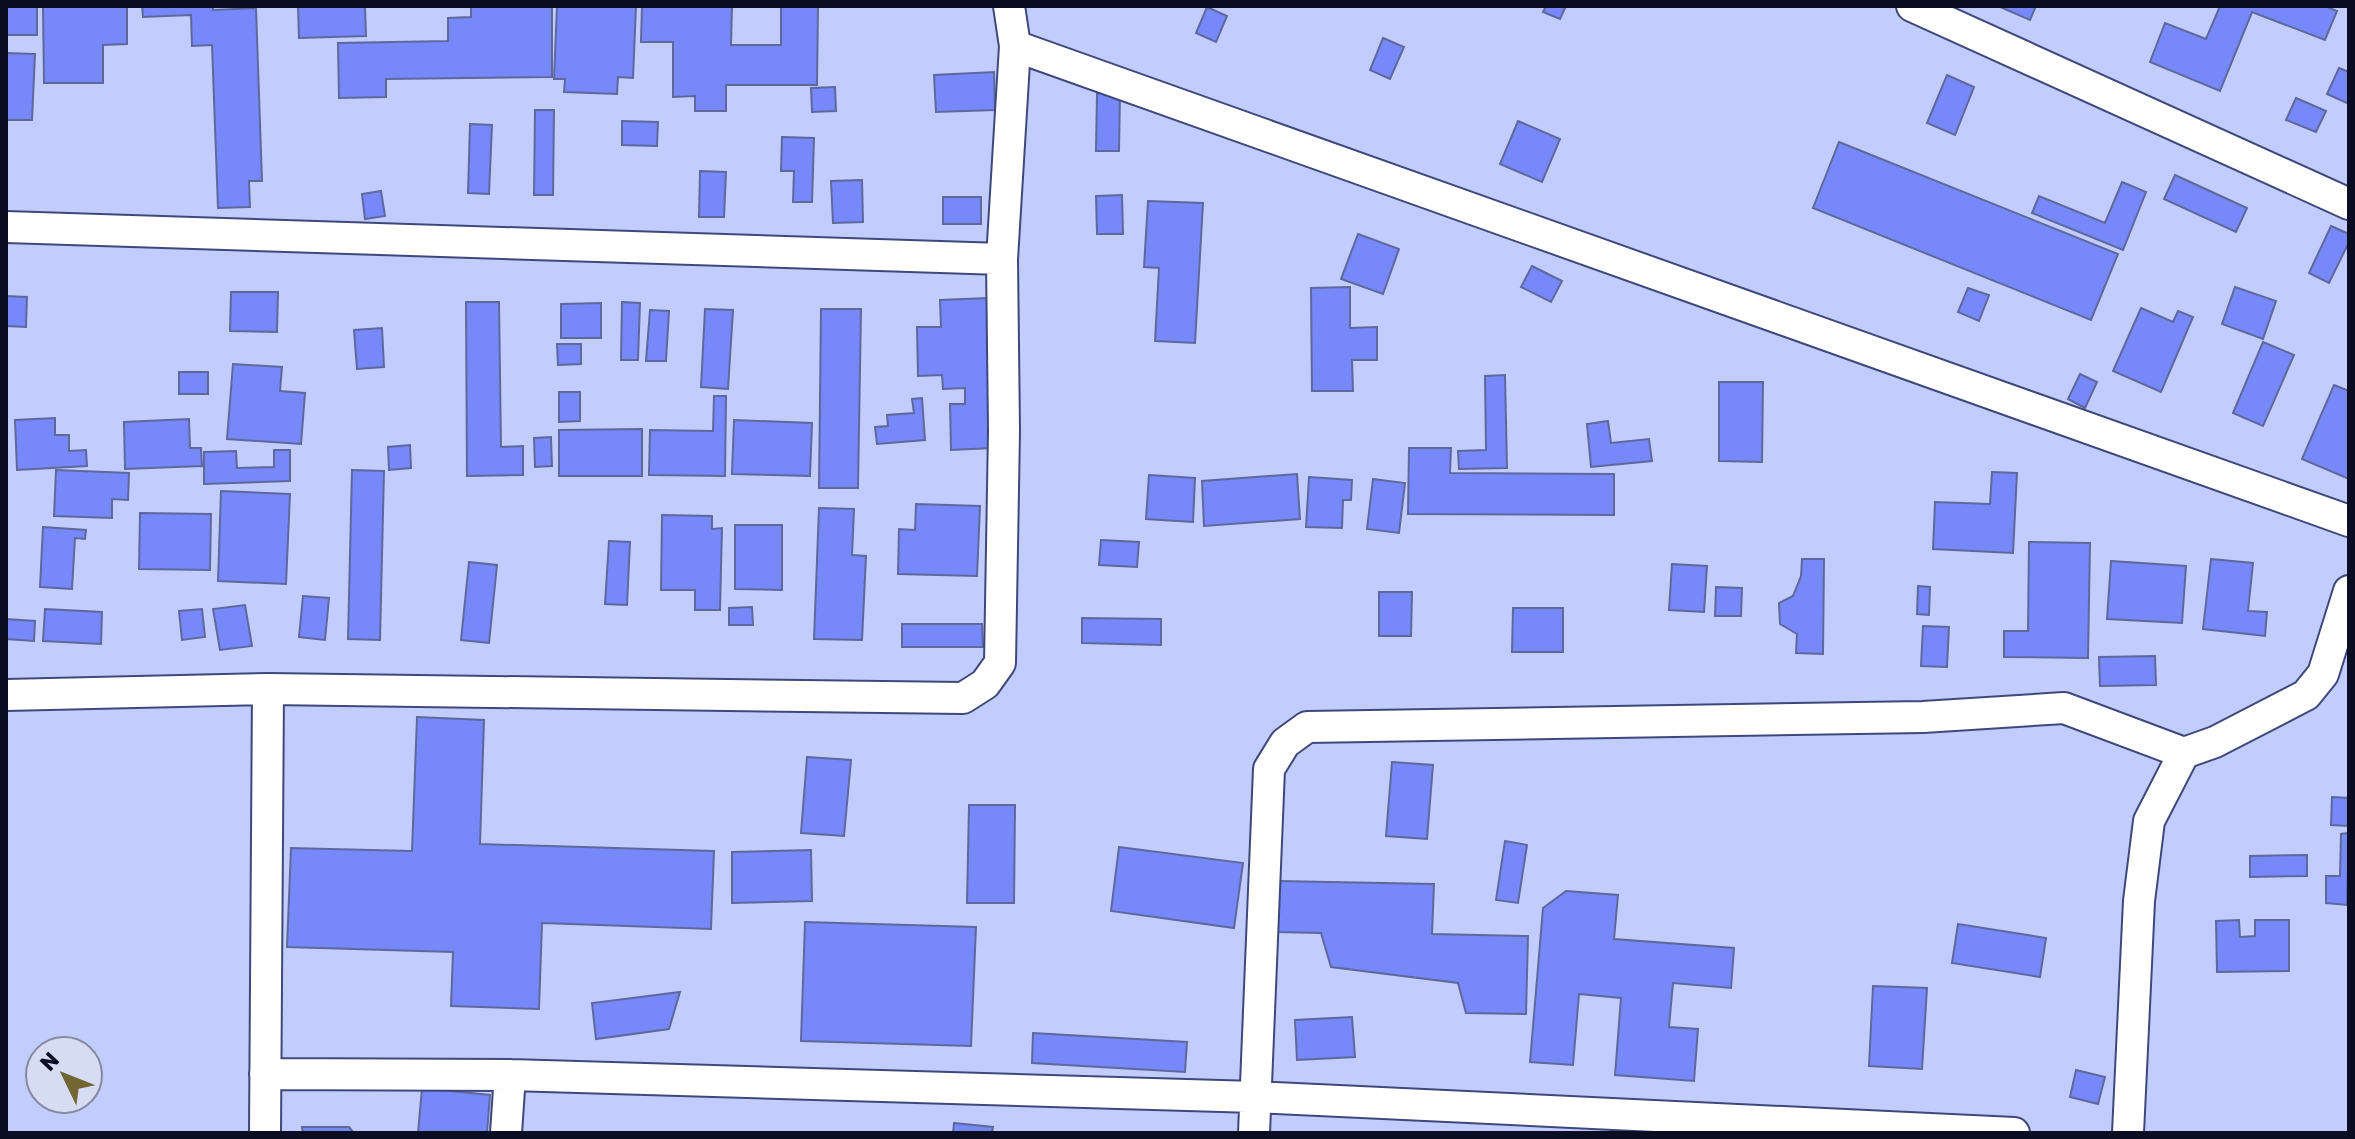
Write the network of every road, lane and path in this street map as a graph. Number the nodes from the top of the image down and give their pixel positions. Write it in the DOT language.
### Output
graph roads {
  1 [pos="1009,6"];
  2 [pos="1912,6"];
  3 [pos="1015,46"];
  4 [pos="2349,204"];
  5 [pos="6,227"];
  6 [pos="1002,259"];
  7 [pos="2349,521"];
  8 [pos="2348,598"];
  9 [pos="268,689"];
  10 [pos="6,695"];
  11 [pos="2184,753"];
  12 [pos="265,1074"];
  13 [pos="510,1075"];
  14 [pos="1255,1097"];
  15 [pos="265,1133"];
  16 [pos="506,1133"];
  17 [pos="1254,1133"];
  18 [pos="2014,1133"];
  19 [pos="2128,1133"];
  1 -- 3 [label="street"];
  2 -- 4 [label="street"];
  3 -- 6 [label="street"];
  3 -- 7 [label="street"];
  5 -- 6 [label="street"];
  6 -- 9 [label="street"];
  8 -- 11 [label="street"];
  9 -- 10 [label="street"];
  9 -- 12 [label="street"];
  11 -- 14 [label="street"];
  11 -- 19 [label="street"];
  12 -- 13 [label="street"];
  12 -- 15 [label="street"];
  13 -- 14 [label="street"];
  13 -- 16 [label="street"];
  14 -- 17 [label="street"];
  14 -- 18 [label="street"];
}
